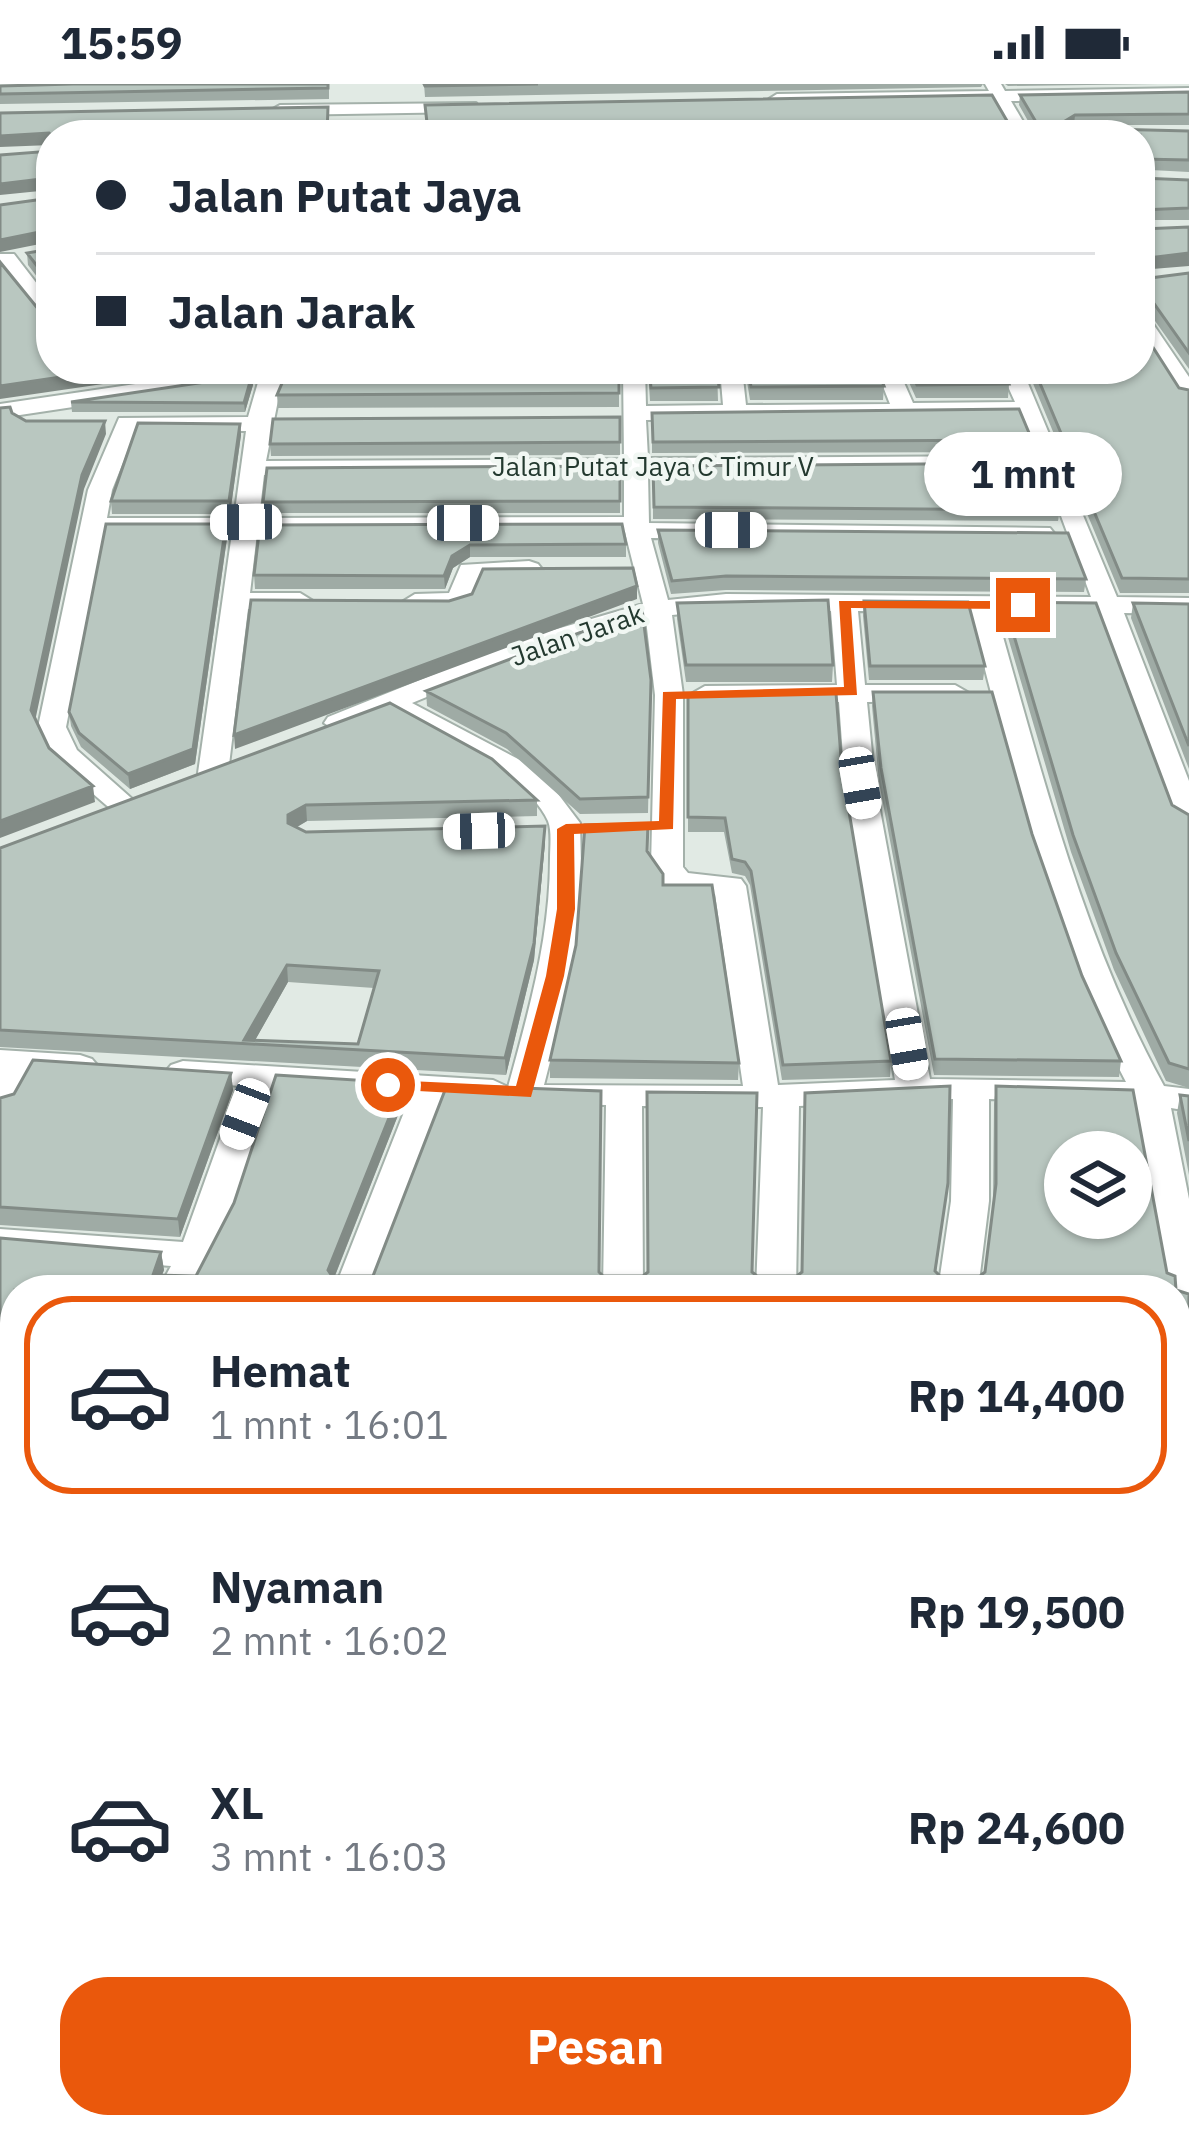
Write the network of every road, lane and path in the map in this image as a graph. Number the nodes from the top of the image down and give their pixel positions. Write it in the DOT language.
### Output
graph roads {
  1 [pos="350,84"];
  2 [pos="415,84"];
  3 [pos="996,89"];
  4 [pos="1189,93"];
  5 [pos="747,100"];
  6 [pos="490,106"];
  7 [pos="418,108"];
  8 [pos="259,110"];
  9 [pos="346,110"];
  10 [pos="347,120"];
  11 [pos="418,120"];
  12 [pos="1014,120"];
  13 [pos="33,255"];
  14 [pos="3,258"];
  15 [pos="36,293"];
  16 [pos="1155,342"];
  17 [pos="171,384"];
  18 [pos="261,384"];
  19 [pos="632,384"];
  20 [pos="732,384"];
  21 [pos="893,384"];
  22 [pos="1017,384"];
  23 [pos="1189,394"];
  24 [pos="1028,409"];
  25 [pos="904,410"];
  26 [pos="0,411"];
  27 [pos="735,412"];
  28 [pos="629,416"];
  29 [pos="266,421"];
  30 [pos="0,423"];
  31 [pos="107,423"];
  32 [pos="1053,463"];
  33 [pos="636,464"];
  34 [pos="253,468"];
  35 [pos="246,522"];
  36 [pos="92,526"];
  37 [pos="637,527"];
  38 [pos="1080,534"];
  39 [pos="549,569"];
  40 [pos="238,601"];
  41 [pos="329,602"];
  42 [pos="398,602"];
  43 [pos="844,604"];
  44 [pos="981,604"];
  45 [pos="1108,605"];
  46 [pos="655,606"];
  47 [pos="1189,606"];
  48 [pos="852,692"];
  49 [pos="1007,693"];
  50 [pos="669,695"];
  51 [pos="391,703"];
  52 [pos="302,738"];
  53 [pos="213,772"];
  54 [pos="125,805"];
  55 [pos="1189,820"];
  56 [pos="668,826"];
  57 [pos="627,827"];
  58 [pos="10,1062"];
  59 [pos="260,1077"];
  60 [pos="431,1088"];
  61 [pos="914,1088"];
  62 [pos="971,1088"];
  63 [pos="524,1093"];
  64 [pos="624,1094"];
  65 [pos="1150,1094"];
  66 [pos="771,1096"];
  67 [pos="1189,1100"];
  68 [pos="0,1101"];
  69 [pos="0,1241"];
  70 [pos="186,1273"];
  71 [pos="360,1275"];
  72 [pos="623,1275"];
  73 [pos="776,1275"];
  74 [pos="960,1275"];
  75 [pos="1185,1275"];
  1 -- 9 [label="street"];
  2 -- 7 [label="street"];
  3 -- 4 [label="street"];
  3 -- 5 [label="street"];
  3 -- 12 [label="street"];
  6 -- 7 [label="street"];
  7 -- 9 [label="street"];
  7 -- 11 [label="street"];
  8 -- 9 [label="street"];
  9 -- 10 [label="street"];
  13 -- 14 [label="street"];
  14 -- 15 [label="street"];
  16 -- 23 [label="street"];
  17 -- 26 [label="street"];
  18 -- 29 [label="street"];
  19 -- 28 [label="street"];
  20 -- 27 [label="street"];
  21 -- 25 [label="street"];
  22 -- 24 [label="street"];
  24 -- 25 [label="street"];
  24 -- 32 [label="street"];
  25 -- 27 [label="street"];
  27 -- 28 [label="street"];
  28 -- 33 [label="street"];
  29 -- 31 [label="street"];
  29 -- 34 [label="street"];
  30 -- 31 [label="street"];
  31 -- 36 [label="street"];
  32 -- 33 [label="street, Jalan Putat Jaya C Timur V"];
  32 -- 38 [label="street"];
  33 -- 34 [label="street, Jalan Putat Jaya C Timur V"];
  33 -- 37 [label="street"];
  34 -- 35 [label="street"];
  35 -- 36 [label="street"];
  35 -- 37 [label="street"];
  35 -- 40 [label="street"];
  36 -- 54 [label="street"];
  37 -- 38 [label="street"];
  37 -- 46 [label="street"];
  38 -- 45 [label="street"];
  39 -- 42 [label="street"];
  40 -- 41 [label="street"];
  40 -- 53 [label="street"];
  43 -- 44 [label="street, Jalan Jarak"];
  43 -- 46 [label="street, Jalan Jarak"];
  43 -- 48 [label="street"];
  44 -- 45 [label="street, Jalan Jarak"];
  44 -- 49 [label="street"];
  45 -- 47 [label="street, Jalan Jarak"];
  45 -- 55 [label="street"];
  46 -- 50 [label="street"];
  46 -- 51 [label="street, Jalan Jarak"];
  48 -- 49 [label="street"];
  48 -- 50 [label="street"];
  48 -- 61 [label="street"];
  49 -- 65 [label="street"];
  50 -- 56 [label="street"];
  51 -- 52 [label="street, Jalan Jarak"];
  51 -- 63 [label="street"];
  56 -- 57 [label="street"];
  56 -- 66 [label="street"];
  58 -- 59 [label="street"];
  58 -- 68 [label="street"];
  59 -- 60 [label="street"];
  59 -- 70 [label="street"];
  60 -- 63 [label="street"];
  60 -- 71 [label="street"];
  61 -- 62 [label="street"];
  61 -- 66 [label="street"];
  62 -- 65 [label="street"];
  62 -- 74 [label="street"];
  63 -- 64 [label="street"];
  64 -- 66 [label="street"];
  64 -- 72 [label="street"];
  65 -- 67 [label="street"];
  65 -- 75 [label="street"];
  66 -- 73 [label="street"];
  69 -- 70 [label="street"];
}
